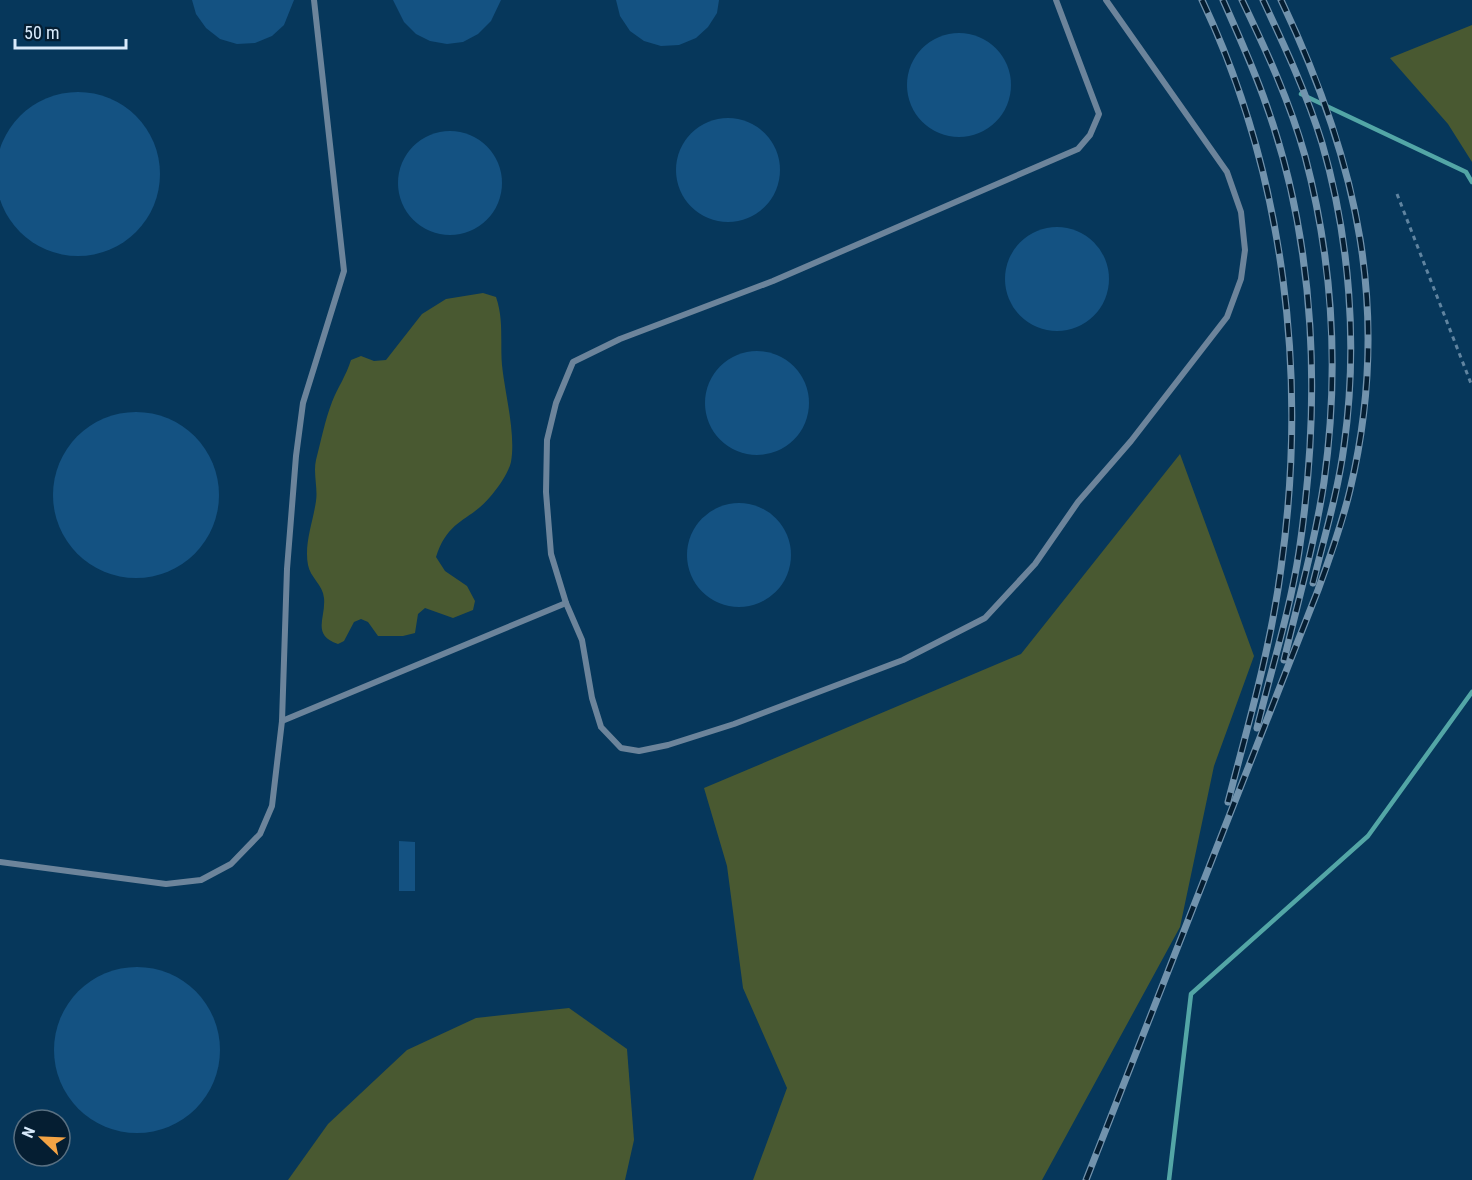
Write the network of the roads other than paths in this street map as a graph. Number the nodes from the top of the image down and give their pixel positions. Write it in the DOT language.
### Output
graph roads {
  1 [pos="314,0"];
  2 [pos="1056,0"];
  3 [pos="1106,0"];
  4 [pos="566,603"];
  5 [pos="282,721"];
  6 [pos="0,862"];
  1 -- 5 [label="lane"];
  2 -- 4 [label="lane"];
  3 -- 4 [label="lane"];
  4 -- 5 [label="lane"];
  5 -- 6 [label="lane"];
}
